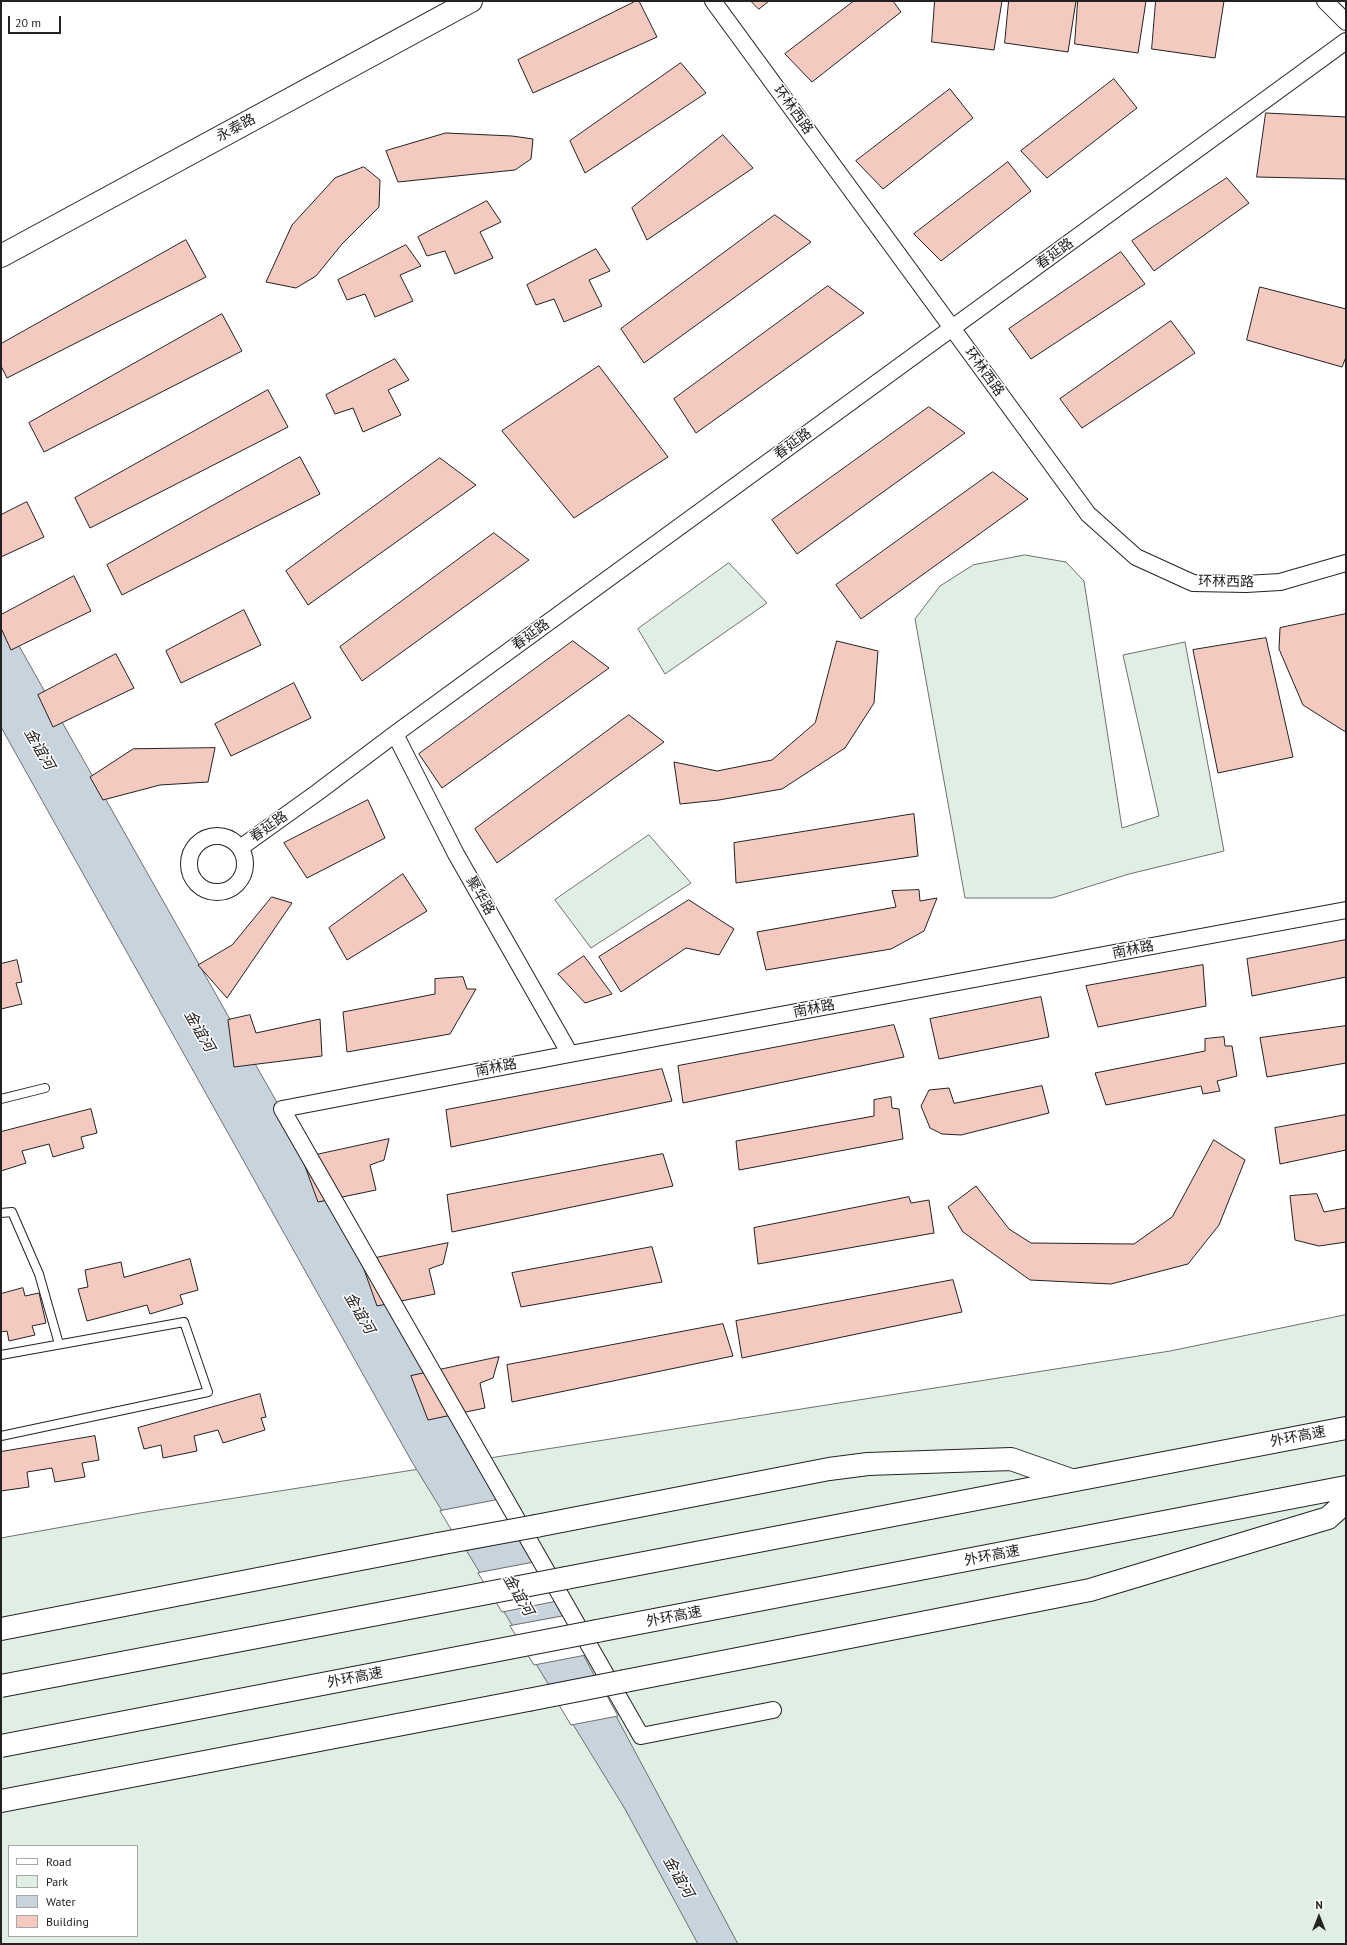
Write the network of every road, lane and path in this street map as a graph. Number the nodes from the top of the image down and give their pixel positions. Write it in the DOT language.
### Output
graph roads {
  1 [pos="471,1"];
  2 [pos="713,1"];
  3 [pos="1325,1"];
  4 [pos="1346,22"];
  5 [pos="1346,41"];
  6 [pos="1,256"];
  7 [pos="952,328"];
  8 [pos="1346,563"];
  9 [pos="395,734"];
  10 [pos="240,848"];
  11 [pos="1346,910"];
  12 [pos="570,1054"];
  13 [pos="45,1088"];
  14 [pos="1,1099"];
  15 [pos="1,1213"];
  16 [pos="59,1344"];
  17 [pos="1,1355"];
  18 [pos="1346,1428"];
  19 [pos="1,1436"];
  20 [pos="1072,1481"];
  21 [pos="1346,1487"];
  22 [pos="1346,1502"];
  23 [pos="1,1628"];
  24 [pos="1,1686"];
  25 [pos="773,1710"];
  26 [pos="1,1746"];
  27 [pos="1,1801"];
  1 -- 6 [label="main road, 永泰路"];
  2 -- 7 [label="street, 环林西路"];
  3 -- 4 [label="street"];
  5 -- 7 [label="street, 春延路"];
  7 -- 8 [label="street, 环林西路"];
  7 -- 9 [label="street, 春延路"];
  9 -- 10 [label="street, 春延路"];
  9 -- 12 [label="street, 聚华路"];
  11 -- 12 [label="street, 南林路"];
  12 -- 25 [label="street, 南林路"];
  13 -- 14 [label="lane"];
  15 -- 16 [label="lane"];
  16 -- 17 [label="lane"];
  16 -- 19 [label="lane"];
  18 -- 20 [label="main road, 外环高速"];
  20 -- 23 [label="main road, bridge"];
  20 -- 24 [label="main road, 外环高速, bridge"];
  21 -- 26 [label="main road, 外环高速, bridge"];
  22 -- 27 [label="main road, bridge"];
}
